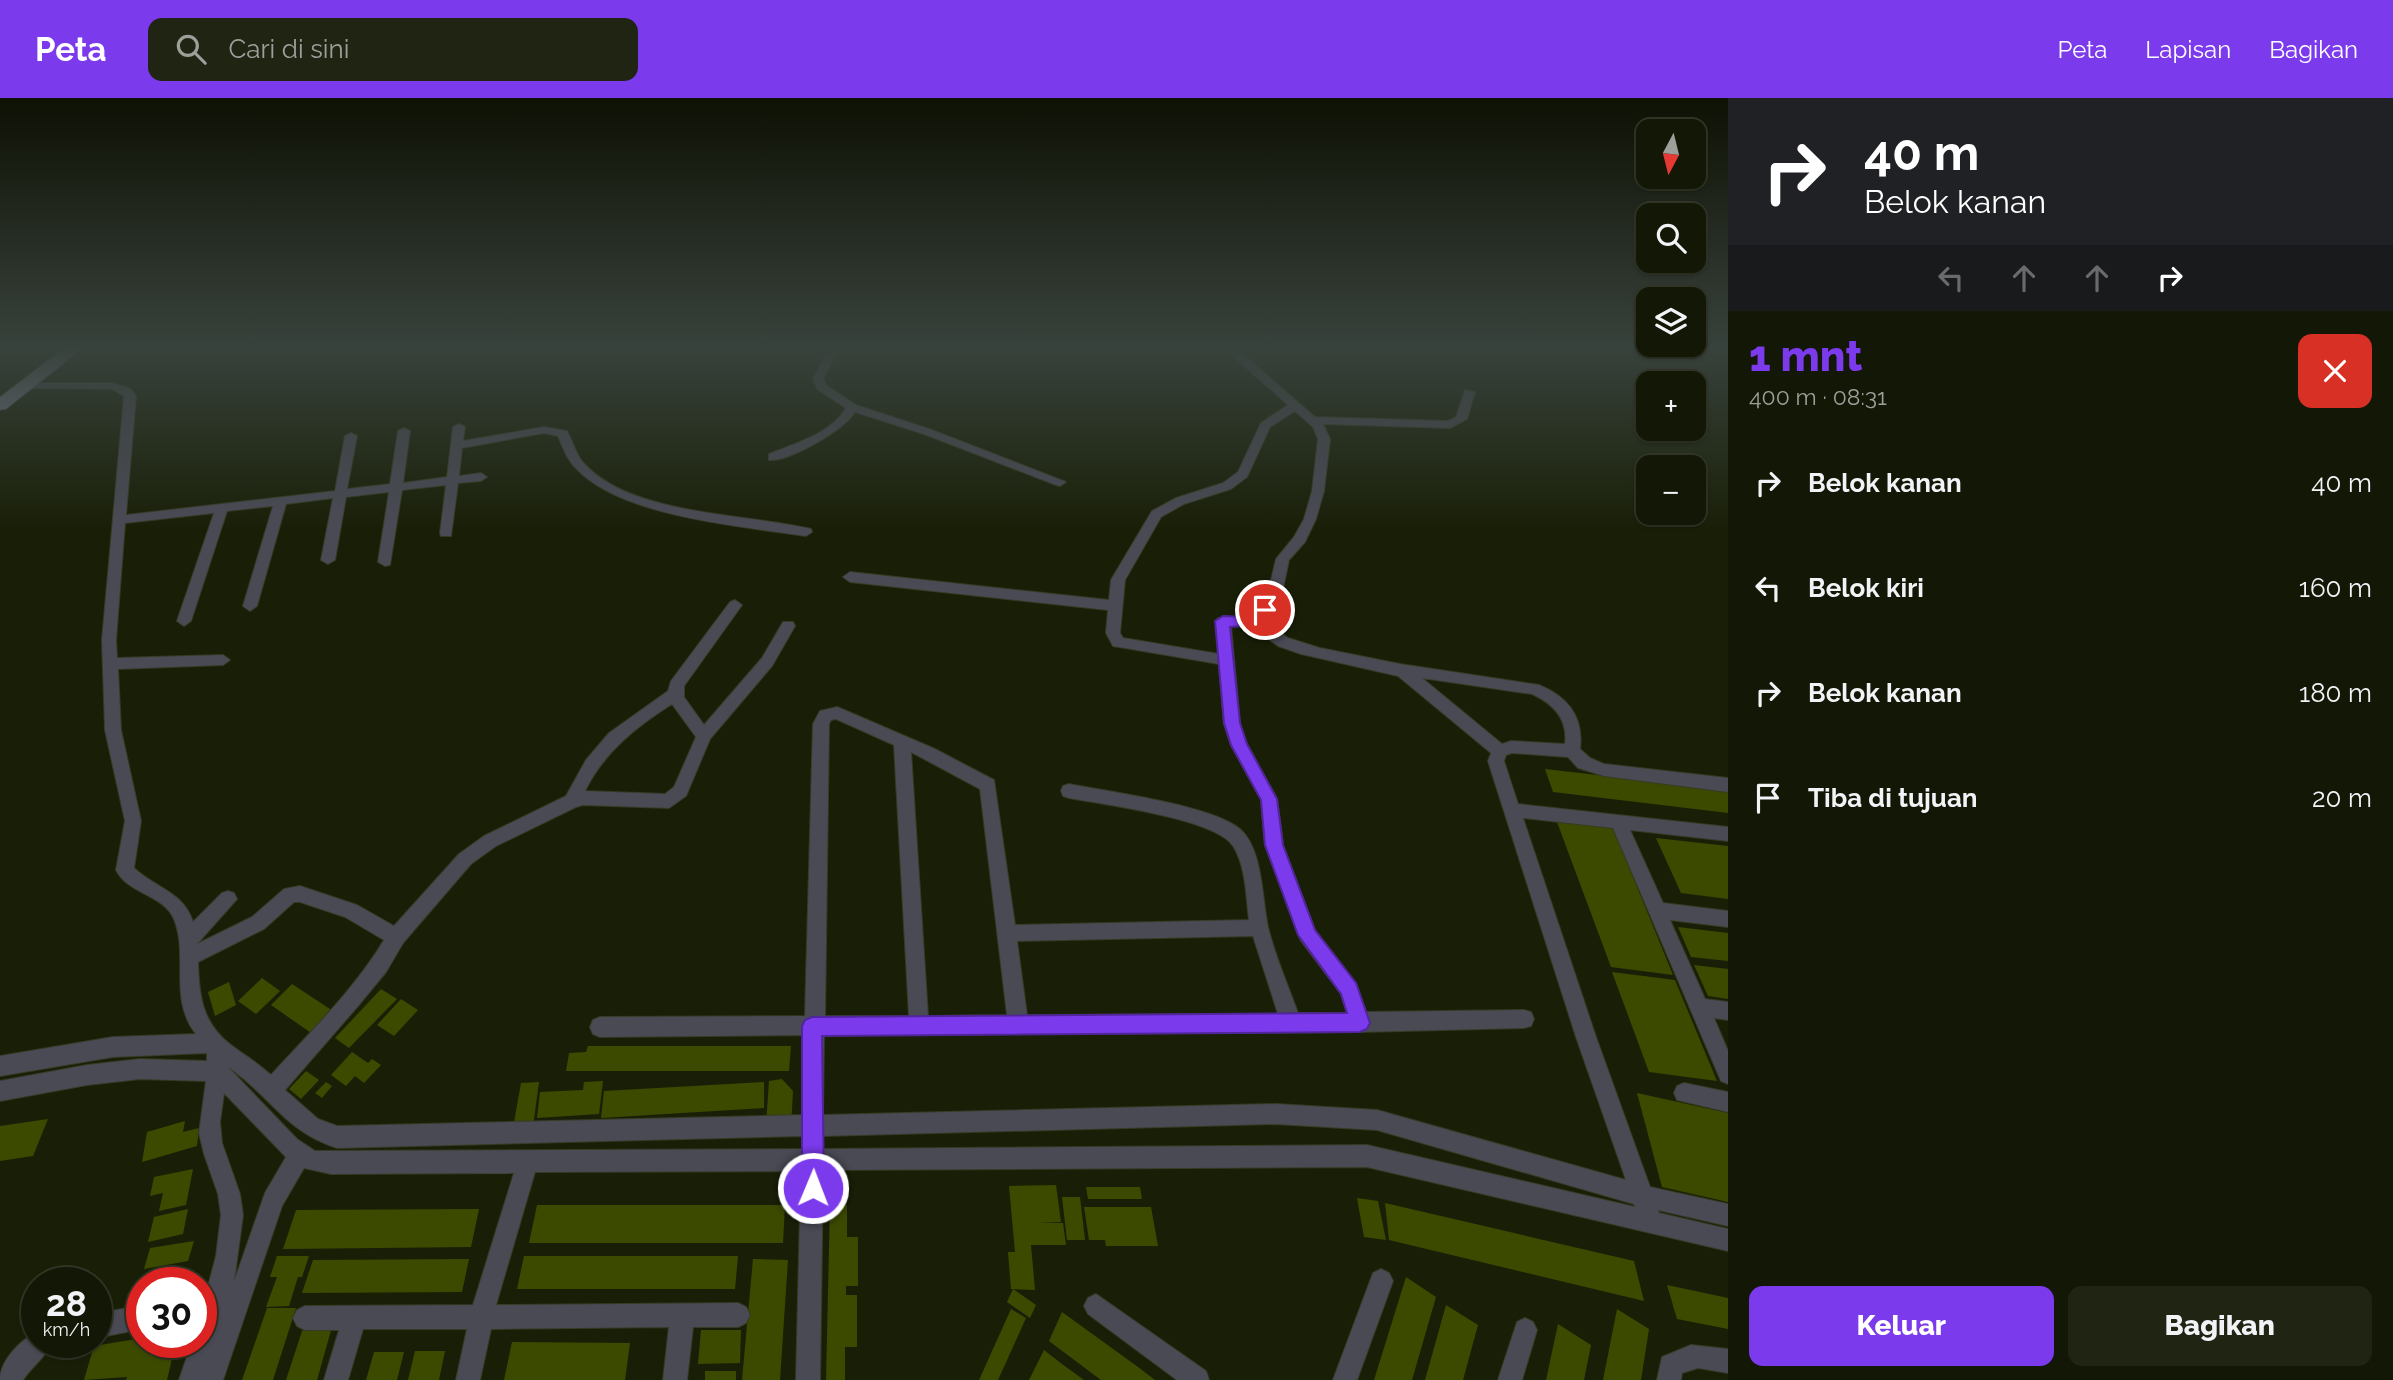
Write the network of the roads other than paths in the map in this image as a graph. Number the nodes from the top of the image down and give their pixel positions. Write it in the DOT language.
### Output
graph roads {
  1 [pos="128,409"];
  2 [pos="851,409"];
  3 [pos="858,409"];
  4 [pos="1290,409"];
  5 [pos="1298,409"];
  6 [pos="1464,409"];
  7 [pos="1313,421"];
  8 [pos="459,427"];
  9 [pos="404,431"];
  10 [pos="351,436"];
  11 [pos="456,446"];
  12 [pos="773,457"];
  13 [pos="481,477"];
  14 [pos="452,480"];
  15 [pos="1059,482"];
  16 [pos="396,487"];
  17 [pos="339,494"];
  18 [pos="281,501"];
  19 [pos="222,508"];
  20 [pos="121,520"];
  21 [pos="806,532"];
  22 [pos="446,533"];
  23 [pos="328,560"];
  24 [pos="385,562"];
  25 [pos="850,577"];
  26 [pos="735,605"];
  27 [pos="250,606"];
  28 [pos="1115,606"];
  29 [pos="184,621"];
  30 [pos="1256,622"];
  31 [pos="788,626"];
  32 [pos="223,660"];
  33 [pos="1225,660"];
  34 [pos="109,664"];
  35 [pos="1399,668"];
  36 [pos="676,694"];
  37 [pos="704,736"];
  38 [pos="902,741"];
  39 [pos="1500,751"];
  40 [pos="1572,751"];
  41 [pos="1728,785"];
  42 [pos="1069,791"];
  43 [pos="572,801"];
  44 [pos="1514,810"];
  45 [pos="1618,821"];
  46 [pos="1728,834"];
  47 [pos="228,899"];
  48 [pos="1657,910"];
  49 [pos="1728,919"];
  50 [pos="1259,928"];
  51 [pos="1007,933"];
  52 [pos="396,937"];
  53 [pos="186,950"];
  54 [pos="1699,1007"];
  55 [pos="1728,1011"];
  56 [pos="1524,1019"];
  57 [pos="1291,1023"];
  58 [pos="1360,1023"];
  59 [pos="1018,1025"];
  60 [pos="812,1026"];
  61 [pos="919,1026"];
  62 [pos="600,1027"];
  63 [pos="214,1043"];
  64 [pos="0,1066"];
  65 [pos="218,1071"];
  66 [pos="1728,1074"];
  67 [pos="272,1089"];
  68 [pos="0,1091"];
  69 [pos="1684,1093"];
  70 [pos="1728,1102"];
  71 [pos="814,1128"];
  72 [pos="299,1156"];
  73 [pos="813,1160"];
  74 [pos="528,1161"];
  75 [pos="1643,1196"];
  76 [pos="1728,1215"];
  77 [pos="1651,1222"];
  78 [pos="1728,1240"];
  79 [pos="217,1271"];
  80 [pos="1381,1281"];
  81 [pos="1096,1306"];
  82 [pos="682,1315"];
  83 [pos="738,1315"];
  84 [pos="481,1317"];
  85 [pos="305,1318"];
  86 [pos="354,1318"];
  87 [pos="1525,1329"];
  88 [pos="23,1358"];
  89 [pos="196,1358"];
  90 [pos="1728,1361"];
  91 [pos="8,1380"];
  92 [pos="191,1380"];
  93 [pos="211,1380"];
  94 [pos="336,1380"];
  95 [pos="468,1380"];
  96 [pos="674,1380"];
  97 [pos="808,1380"];
  98 [pos="1197,1380"];
  99 [pos="1345,1380"];
  100 [pos="1510,1380"];
  101 [pos="1669,1380"];
  1 -- 20 [label="street"];
  2 -- 12 [label="street"];
  3 -- 15 [label="street"];
  4 -- 28 [label="street"];
  5 -- 7 [label="street"];
  6 -- 7 [label="street"];
  7 -- 30 [label="street"];
  8 -- 11 [label="street"];
  9 -- 16 [label="street"];
  10 -- 17 [label="street"];
  11 -- 14 [label="street"];
  11 -- 21 [label="street"];
  13 -- 14 [label="street"];
  14 -- 16 [label="street"];
  14 -- 22 [label="street"];
  16 -- 17 [label="street"];
  16 -- 24 [label="street"];
  17 -- 18 [label="street"];
  17 -- 23 [label="street"];
  18 -- 19 [label="street"];
  18 -- 27 [label="street"];
  19 -- 20 [label="street"];
  19 -- 29 [label="street"];
  20 -- 34 [label="street"];
  25 -- 28 [label="street"];
  26 -- 36 [label="street"];
  28 -- 33 [label="street"];
  30 -- 33 [label="street"];
  30 -- 35 [label="street"];
  31 -- 37 [label="street"];
  32 -- 34 [label="street"];
  33 -- 58 [label="street"];
  34 -- 53 [label="street"];
  35 -- 39 [label="street"];
  35 -- 40 [label="street"];
  36 -- 37 [label="street"];
  36 -- 43 [label="street"];
  37 -- 43 [label="street"];
  38 -- 51 [label="street"];
  38 -- 60 [label="street"];
  38 -- 61 [label="street"];
  39 -- 40 [label="street"];
  39 -- 44 [label="street"];
  40 -- 41 [label="street"];
  42 -- 50 [label="street"];
  43 -- 52 [label="street"];
  44 -- 45 [label="street"];
  44 -- 75 [label="street"];
  45 -- 46 [label="street"];
  45 -- 48 [label="street"];
  47 -- 53 [label="street"];
  48 -- 49 [label="street"];
  48 -- 54 [label="street"];
  50 -- 51 [label="street"];
  50 -- 57 [label="street"];
  51 -- 59 [label="street"];
  52 -- 53 [label="street"];
  52 -- 67 [label="street"];
  53 -- 63 [label="street"];
  54 -- 55 [label="street"];
  54 -- 66 [label="street"];
  56 -- 58 [label="street"];
  57 -- 58 [label="street"];
  57 -- 59 [label="street"];
  59 -- 61 [label="street"];
  60 -- 61 [label="street"];
  60 -- 62 [label="street"];
  60 -- 71 [label="street"];
  63 -- 64 [label="street"];
  63 -- 65 [label="street"];
  63 -- 67 [label="street"];
  65 -- 68 [label="street"];
  65 -- 72 [label="street"];
  65 -- 79 [label="street"];
  67 -- 71 [label="street"];
  69 -- 70 [label="street"];
  71 -- 73 [label="street"];
  71 -- 75 [label="street"];
  72 -- 74 [label="street"];
  72 -- 93 [label="street"];
  73 -- 74 [label="street"];
  73 -- 77 [label="street"];
  73 -- 97 [label="street"];
  74 -- 84 [label="street"];
  75 -- 76 [label="street"];
  75 -- 77 [label="street"];
  77 -- 78 [label="street"];
  80 -- 99 [label="street"];
  81 -- 98 [label="street"];
  82 -- 83 [label="street"];
  82 -- 84 [label="street"];
  82 -- 96 [label="street"];
  84 -- 86 [label="street"];
  84 -- 95 [label="street"];
  85 -- 86 [label="street"];
  86 -- 94 [label="street"];
  87 -- 100 [label="street"];
  88 -- 91 [label="street"];
  89 -- 92 [label="street"];
  90 -- 101 [label="street"];
}
